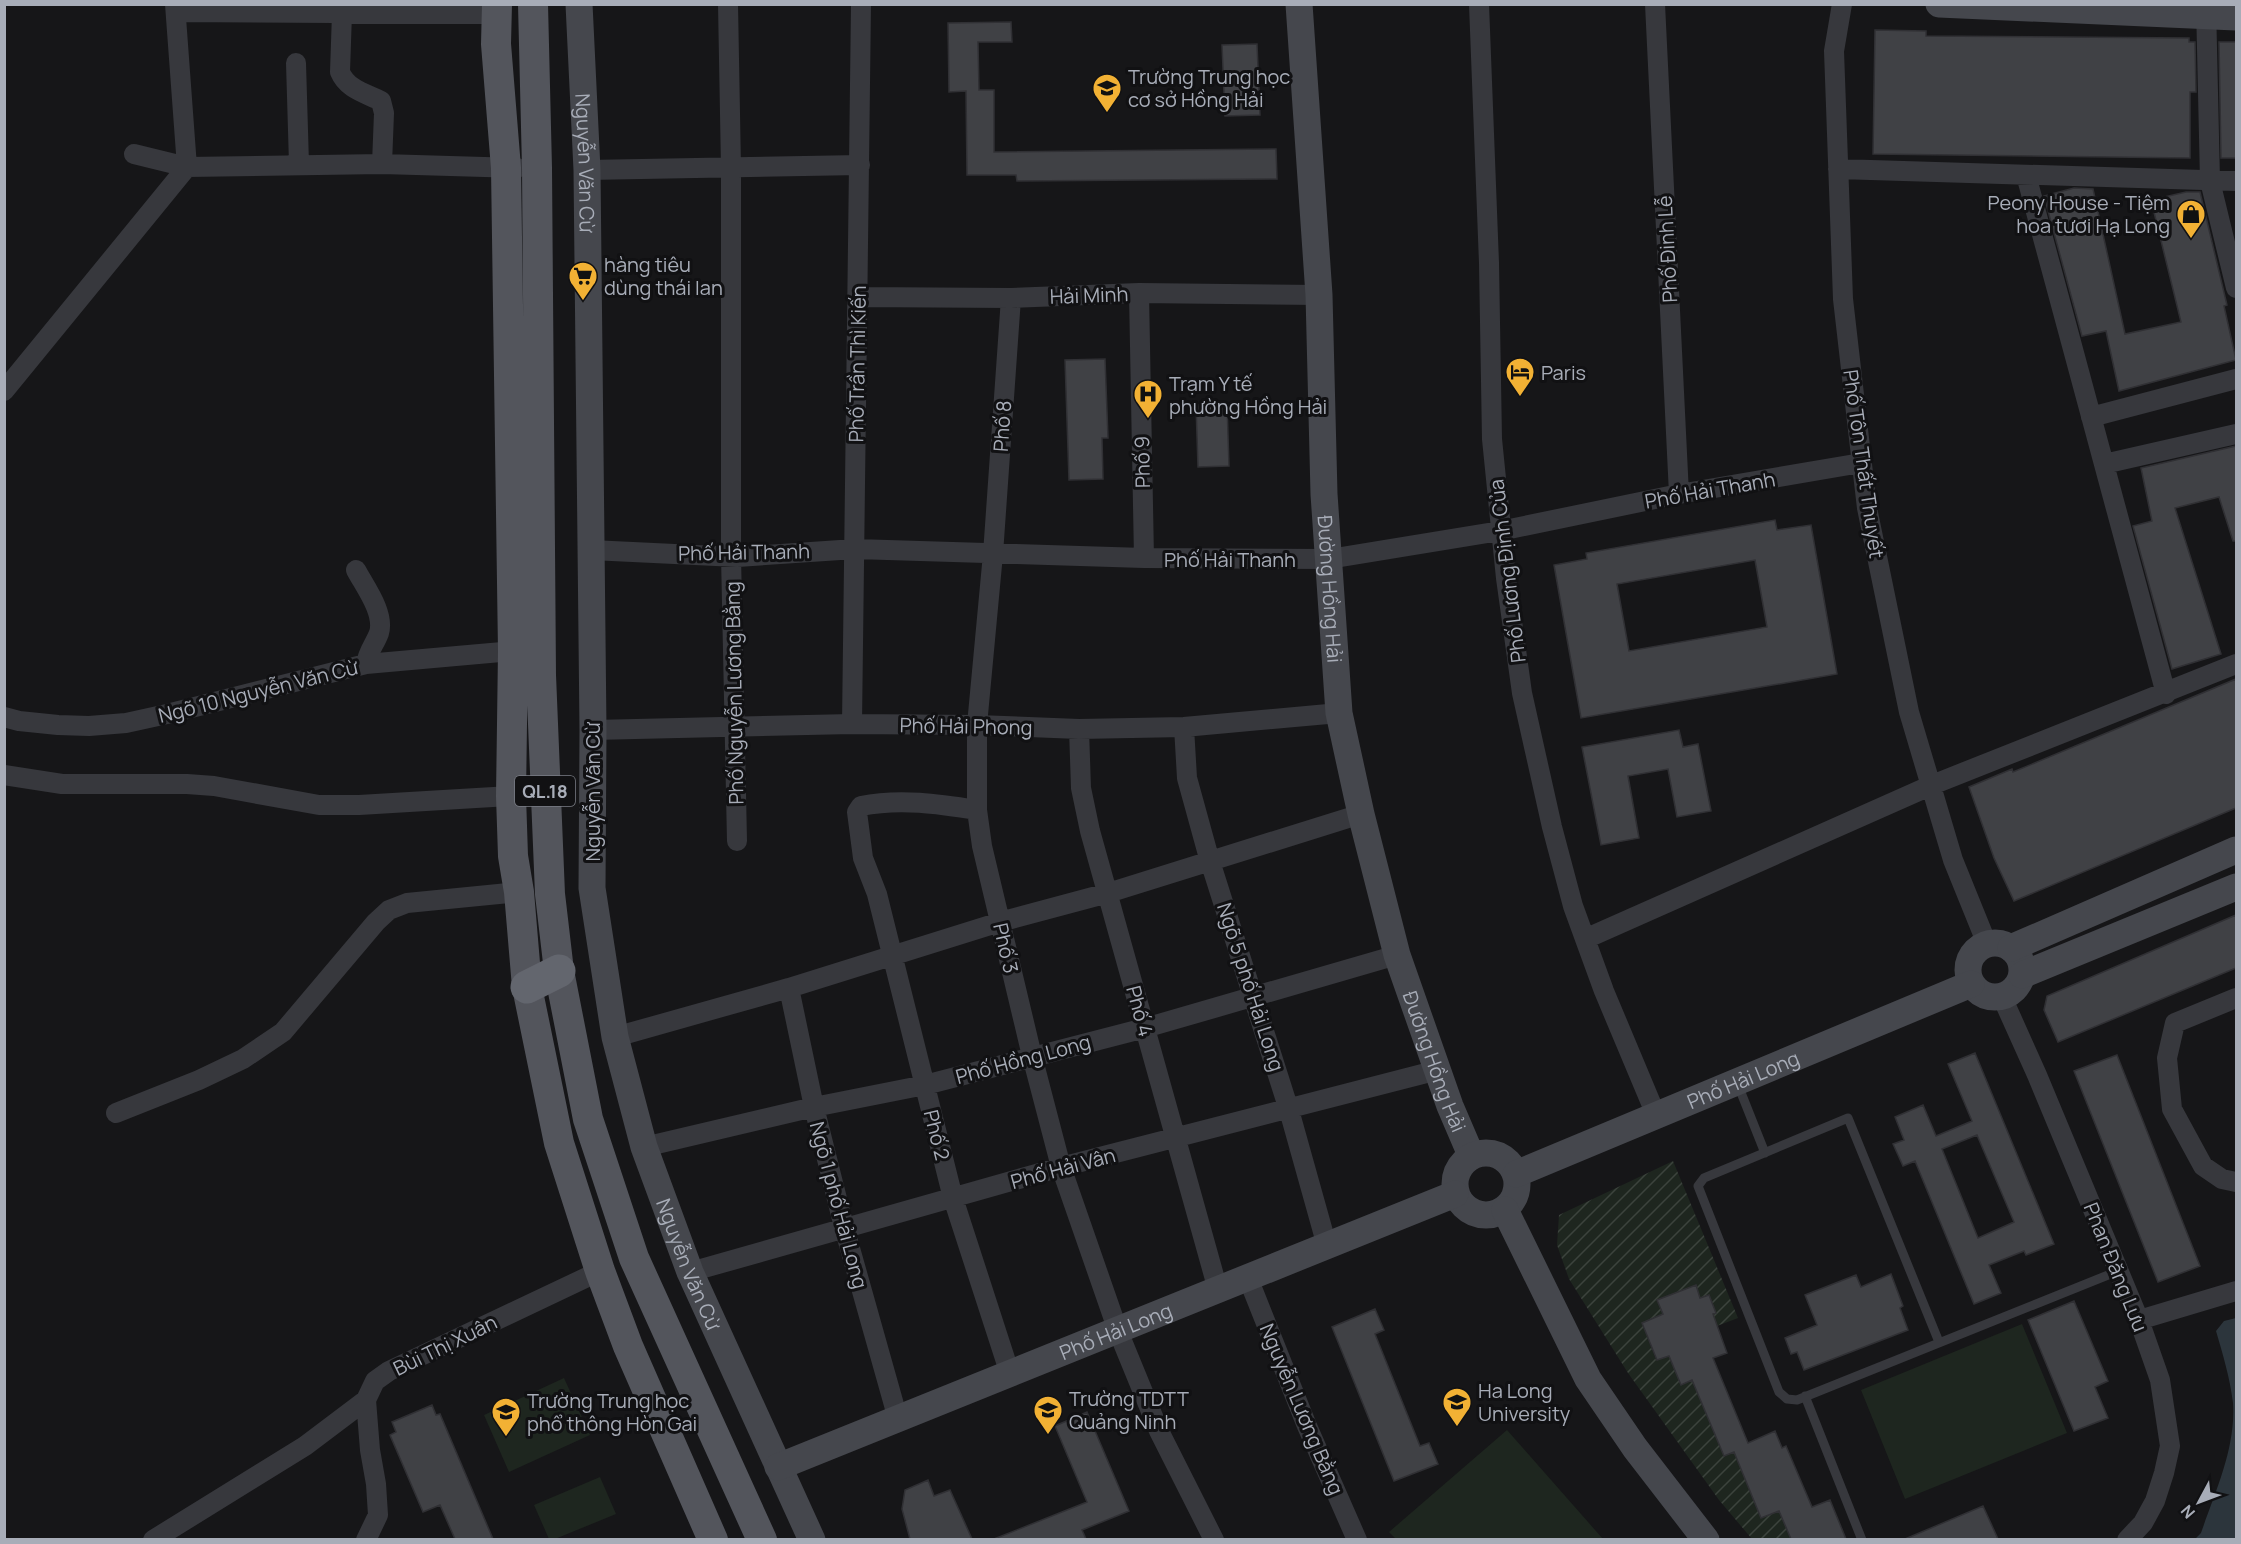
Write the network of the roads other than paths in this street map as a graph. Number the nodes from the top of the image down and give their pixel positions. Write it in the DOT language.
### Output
graph roads {
  1 [pos="533,4"];
  2 [pos="579,4"];
  3 [pos="728,4"];
  4 [pos="861,4"];
  5 [pos="1299,4"];
  6 [pos="1479,4"];
  7 [pos="1655,4"];
  8 [pos="1842,4"];
  9 [pos="1939,4"];
  10 [pos="176,8"];
  11 [pos="497,9"];
  12 [pos="2206,10"];
  13 [pos="342,13"];
  14 [pos="2236,17"];
  15 [pos="296,63"];
  16 [pos="134,154"];
  17 [pos="299,164"];
  18 [pos="382,164"];
  19 [pos="860,165"];
  20 [pos="188,167"];
  21 [pos="506,168"];
  22 [pos="537,168"];
  23 [pos="731,168"];
  24 [pos="1838,169"];
  25 [pos="587,170"];
  26 [pos="2026,175"];
  27 [pos="2210,181"];
  28 [pos="2236,182"];
  29 [pos="2236,288"];
  30 [pos="1139,293"];
  31 [pos="1319,295"];
  32 [pos="858,297"];
  33 [pos="1011,298"];
  34 [pos="2236,379"];
  35 [pos="4,391"];
  36 [pos="2091,417"];
  37 [pos="2236,434"];
  38 [pos="1861,463"];
  39 [pos="2104,464"];
  40 [pos="1679,494"];
  41 [pos="1500,531"];
  42 [pos="855,549"];
  43 [pos="591,550"];
  44 [pos="993,554"];
  45 [pos="730,556"];
  46 [pos="1144,558"];
  47 [pos="1329,559"];
  48 [pos="356,570"];
  49 [pos="513,651"];
  50 [pos="366,664"];
  51 [pos="2236,664"];
  52 [pos="2166,694"];
  53 [pos="1339,713"];
  54 [pos="4,717"];
  55 [pos="852,724"];
  56 [pos="977,725"];
  57 [pos="734,727"];
  58 [pos="1184,727"];
  59 [pos="1079,729"];
  60 [pos="593,730"];
  61 [pos="4,775"];
  62 [pos="1932,785"];
  63 [pos="511,796"];
  64 [pos="977,810"];
  65 [pos="1361,814"];
  66 [pos="737,841"];
  67 [pos="2236,850"];
  68 [pos="1211,861"];
  69 [pos="2236,887"];
  70 [pos="519,891"];
  71 [pos="1108,892"];
  72 [pos="1000,922"];
  73 [pos="1585,939"];
  74 [pos="1999,946"];
  75 [pos="892,955"];
  76 [pos="1397,955"];
  77 [pos="559,971"];
  78 [pos="2022,975"];
  79 [pos="1971,984"];
  80 [pos="527,987"];
  81 [pos="789,988"];
  82 [pos="1254,995"];
  83 [pos="2002,997"];
  84 [pos="2236,998"];
  85 [pos="1145,1028"];
  86 [pos="615,1037"];
  87 [pos="1032,1056"];
  88 [pos="1438,1070"];
  89 [pos="1737,1081"];
  90 [pos="925,1084"];
  91 [pos="814,1107"];
  92 [pos="1289,1110"];
  93 [pos="116,1113"];
  94 [pos="1656,1115"];
  95 [pos="1175,1139"];
  96 [pos="644,1147"];
  97 [pos="1765,1153"];
  98 [pos="1472,1155"];
  99 [pos="1061,1167"];
  100 [pos="1516,1174"];
  101 [pos="2236,1182"];
  102 [pos="1455,1194"];
  103 [pos="953,1198"];
  104 [pos="1505,1210"];
  105 [pos="844,1227"];
  106 [pos="1327,1246"];
  107 [pos="600,1271"];
  108 [pos="2118,1271"];
  109 [pos="690,1272"];
  110 [pos="1248,1278"];
  111 [pos="1218,1290"];
  112 [pos="2236,1291"];
  113 [pos="2139,1320"];
  114 [pos="1118,1331"];
  115 [pos="1939,1342"];
  116 [pos="1010,1374"];
  117 [pos="1805,1396"];
  118 [pos="366,1400"];
  119 [pos="898,1419"];
  120 [pos="778,1467"];
  121 [pos="153,1539"];
  122 [pos="366,1539"];
  123 [pos="713,1539"];
  124 [pos="762,1539"];
  125 [pos="812,1539"];
  126 [pos="1214,1539"];
  127 [pos="1357,1539"];
  128 [pos="1706,1539"];
  129 [pos="1862,1539"];
  130 [pos="2127,1539"];
  1 -- 22 [label="main road, QL.18"];
  2 -- 25 [label="street, Nguyễn Văn Cừ"];
  3 -- 23 [label="street, Phố Nguyễn Lương Bằng"];
  4 -- 19 [label="street, Phố Trần Thì Kiến"];
  5 -- 31 [label="street, Đường Hồng Hải"];
  6 -- 41 [label="street, Phố Lương Định Của"];
  7 -- 40 [label="street, Phố Đinh Lễ"];
  8 -- 24 [label="street, Phố Tôn Thất Thuyết"];
  9 -- 12 [label="street"];
  10 -- 13 [label="street"];
  10 -- 20 [label="street"];
  11 -- 13 [label="street"];
  11 -- 21 [label="main road, QL.18"];
  12 -- 14 [label="street"];
  12 -- 27 [label="street"];
  13 -- 18 [label="street"];
  15 -- 17 [label="street"];
  16 -- 20 [label="street"];
  17 -- 18 [label="street"];
  17 -- 20 [label="street"];
  18 -- 21 [label="street"];
  19 -- 23 [label="street"];
  19 -- 32 [label="street, Phố Trần Thì Kiến"];
  20 -- 35 [label="street"];
  21 -- 22 [label="street"];
  21 -- 49 [label="main road, QL.18"];
  22 -- 77 [label="main road, QL.18"];
  23 -- 25 [label="street"];
  23 -- 45 [label="street, Phố Nguyễn Lương Bằng"];
  24 -- 26 [label="street"];
  24 -- 38 [label="street, Phố Tôn Thất Thuyết"];
  25 -- 43 [label="street, Nguyễn Văn Cừ"];
  26 -- 27 [label="street"];
  26 -- 36 [label="street"];
  27 -- 28 [label="street"];
  27 -- 29 [label="street"];
  30 -- 31 [label="street, Hải Minh"];
  30 -- 33 [label="street, Hải Minh"];
  30 -- 46 [label="street, Phố 9"];
  31 -- 47 [label="street, Đường Hồng Hải"];
  32 -- 33 [label="street, Hải Minh"];
  32 -- 42 [label="street, Phố Trần Thì Kiến"];
  33 -- 44 [label="street, Phố 8"];
  34 -- 36 [label="street"];
  36 -- 39 [label="street"];
  37 -- 39 [label="street"];
  38 -- 40 [label="street, Phố Hải Thanh"];
  38 -- 62 [label="street, Phố Tôn Thất Thuyết"];
  39 -- 52 [label="street"];
  40 -- 41 [label="street, Phố Hải Thanh"];
  41 -- 47 [label="street, Phố Hải Thanh"];
  41 -- 73 [label="street, Phố Lương Định Của"];
  42 -- 44 [label="street, Phố Hải Thanh"];
  42 -- 45 [label="street, Phố Hải Thanh"];
  42 -- 55 [label="street, Phố Trần Thì Kiến"];
  43 -- 45 [label="street, Phố Hải Thanh"];
  43 -- 60 [label="street, Nguyễn Văn Cừ"];
  44 -- 46 [label="street, Phố Hải Thanh"];
  44 -- 56 [label="street, Phố 3"];
  45 -- 57 [label="street, Phố Nguyễn Lương Bằng"];
  46 -- 47 [label="street, Phố Hải Thanh"];
  47 -- 53 [label="street, Đường Hồng Hải"];
  48 -- 50 [label="street"];
  49 -- 50 [label="street, Ngõ 10 Nguyễn Văn Cừ"];
  49 -- 63 [label="main road, QL.18"];
  50 -- 54 [label="street, Ngõ 10 Nguyễn Văn Cừ"];
  51 -- 52 [label="street"];
  52 -- 62 [label="street"];
  53 -- 58 [label="street, Phố Hải Phong"];
  53 -- 65 [label="street, Đường Hồng Hải"];
  55 -- 56 [label="street, Phố Hải Phong"];
  55 -- 57 [label="street, Phố Hải Phong"];
  56 -- 59 [label="street, Phố Hải Phong"];
  56 -- 64 [label="street, Phố 3"];
  57 -- 60 [label="street, Phố Hải Phong"];
  57 -- 66 [label="street, Phố Nguyễn Lương Bằng"];
  58 -- 59 [label="street, Phố Hải Phong"];
  58 -- 68 [label="street, Ngõ 5 phố Hải Long"];
  59 -- 71 [label="street, Phố 4"];
  60 -- 86 [label="street, Nguyễn Văn Cừ"];
  61 -- 63 [label="street"];
  62 -- 73 [label="street"];
  62 -- 74 [label="street, Phố Tôn Thất Thuyết"];
  63 -- 70 [label="main road, QL.18"];
  64 -- 72 [label="street, Phố 3"];
  64 -- 75 [label="street, Phố 2"];
  65 -- 68 [label="street"];
  65 -- 76 [label="street, Đường Hồng Hải"];
  67 -- 74 [label="street"];
  68 -- 71 [label="street"];
  68 -- 82 [label="street, Ngõ 5 phố Hải Long"];
  69 -- 78 [label="street"];
  70 -- 80 [label="main road, QL.18"];
  70 -- 93 [label="street"];
  71 -- 72 [label="street"];
  71 -- 85 [label="street, Phố 4"];
  72 -- 75 [label="street"];
  72 -- 87 [label="street, Phố 3"];
  73 -- 94 [label="street, Phố Lương Định Của"];
  74 -- 78 [label="street"];
  74 -- 79 [label="street"];
  75 -- 81 [label="street"];
  75 -- 90 [label="street, Phố 2"];
  76 -- 82 [label="street, Phố Hồng Long"];
  76 -- 88 [label="street, Đường Hồng Hải"];
  77 -- 80 [label="highway"];
  77 -- 124 [label="main road, QL.18"];
  78 -- 83 [label="street"];
  79 -- 83 [label="street"];
  79 -- 89 [label="street, Phố Hải Long"];
  80 -- 107 [label="main road, QL.18"];
  81 -- 86 [label="street"];
  81 -- 91 [label="street, Ngõ 1 phố Hải Long"];
  82 -- 85 [label="street, Phố Hồng Long"];
  82 -- 92 [label="street, Ngõ 5 phố Hải Long"];
  83 -- 108 [label="street, Phan Đăng Lưu"];
  84 -- 101 [label="street"];
  85 -- 87 [label="street, Phố Hồng Long"];
  85 -- 95 [label="street, Phố 4"];
  86 -- 96 [label="street, Nguyễn Văn Cừ"];
  87 -- 90 [label="street, Phố Hồng Long"];
  87 -- 99 [label="street, Phố 3"];
  88 -- 92 [label="street, Phố Hải Vân"];
  88 -- 98 [label="street, Đường Hồng Hải"];
  89 -- 94 [label="street, Phố Hải Long"];
  89 -- 97 [label="lane"];
  90 -- 91 [label="street, Phố Hồng Long"];
  90 -- 103 [label="street, Phố 2"];
  91 -- 96 [label="street, Phố Hồng Long"];
  91 -- 105 [label="street, Ngõ 1 phố Hải Long"];
  92 -- 95 [label="street, Phố Hải Vân"];
  92 -- 106 [label="street, Ngõ 5 phố Hải Long"];
  94 -- 100 [label="street, Phố Hải Long"];
  95 -- 99 [label="street, Phố Hải Vân"];
  95 -- 111 [label="street, Phố 4"];
  96 -- 109 [label="street, Nguyễn Văn Cừ"];
  97 -- 115 [label="lane"];
  97 -- 117 [label="lane"];
  98 -- 100 [label="street"];
  98 -- 102 [label="street"];
  99 -- 103 [label="street, Phố Hải Vân"];
  99 -- 114 [label="street, Phố 3"];
  100 -- 104 [label="street"];
  102 -- 104 [label="street"];
  102 -- 106 [label="street, Phố Hải Long"];
  103 -- 105 [label="street, Phố Hải Vân"];
  103 -- 116 [label="street, Phố 2"];
  104 -- 128 [label="street"];
  105 -- 109 [label="street, Phố Hải Vân"];
  105 -- 119 [label="street, Ngõ 1 phố Hải Long"];
  106 -- 110 [label="street, Phố Hải Long"];
  107 -- 118 [label="street, Bùi Thị Xuân"];
  107 -- 123 [label="main road, QL.18"];
  108 -- 113 [label="street, Phan Đăng Lưu"];
  108 -- 115 [label="lane"];
  109 -- 120 [label="street, Nguyễn Văn Cừ"];
  110 -- 111 [label="street, Phố Hải Long"];
  110 -- 127 [label="street, Nguyễn Lương Bằng"];
  111 -- 114 [label="street, Phố Hải Long"];
  112 -- 113 [label="street"];
  113 -- 130 [label="street, Phan Đăng Lưu"];
  114 -- 116 [label="street, Phố Hải Long"];
  114 -- 126 [label="street, Phố 3"];
  115 -- 117 [label="lane"];
  116 -- 119 [label="street, Phố Hải Long"];
  117 -- 129 [label="lane"];
  118 -- 121 [label="street, Bùi Thị Xuân"];
  118 -- 122 [label="street"];
  119 -- 120 [label="street, Phố Hải Long"];
  120 -- 125 [label="street, Nguyễn Văn Cừ"];
}
